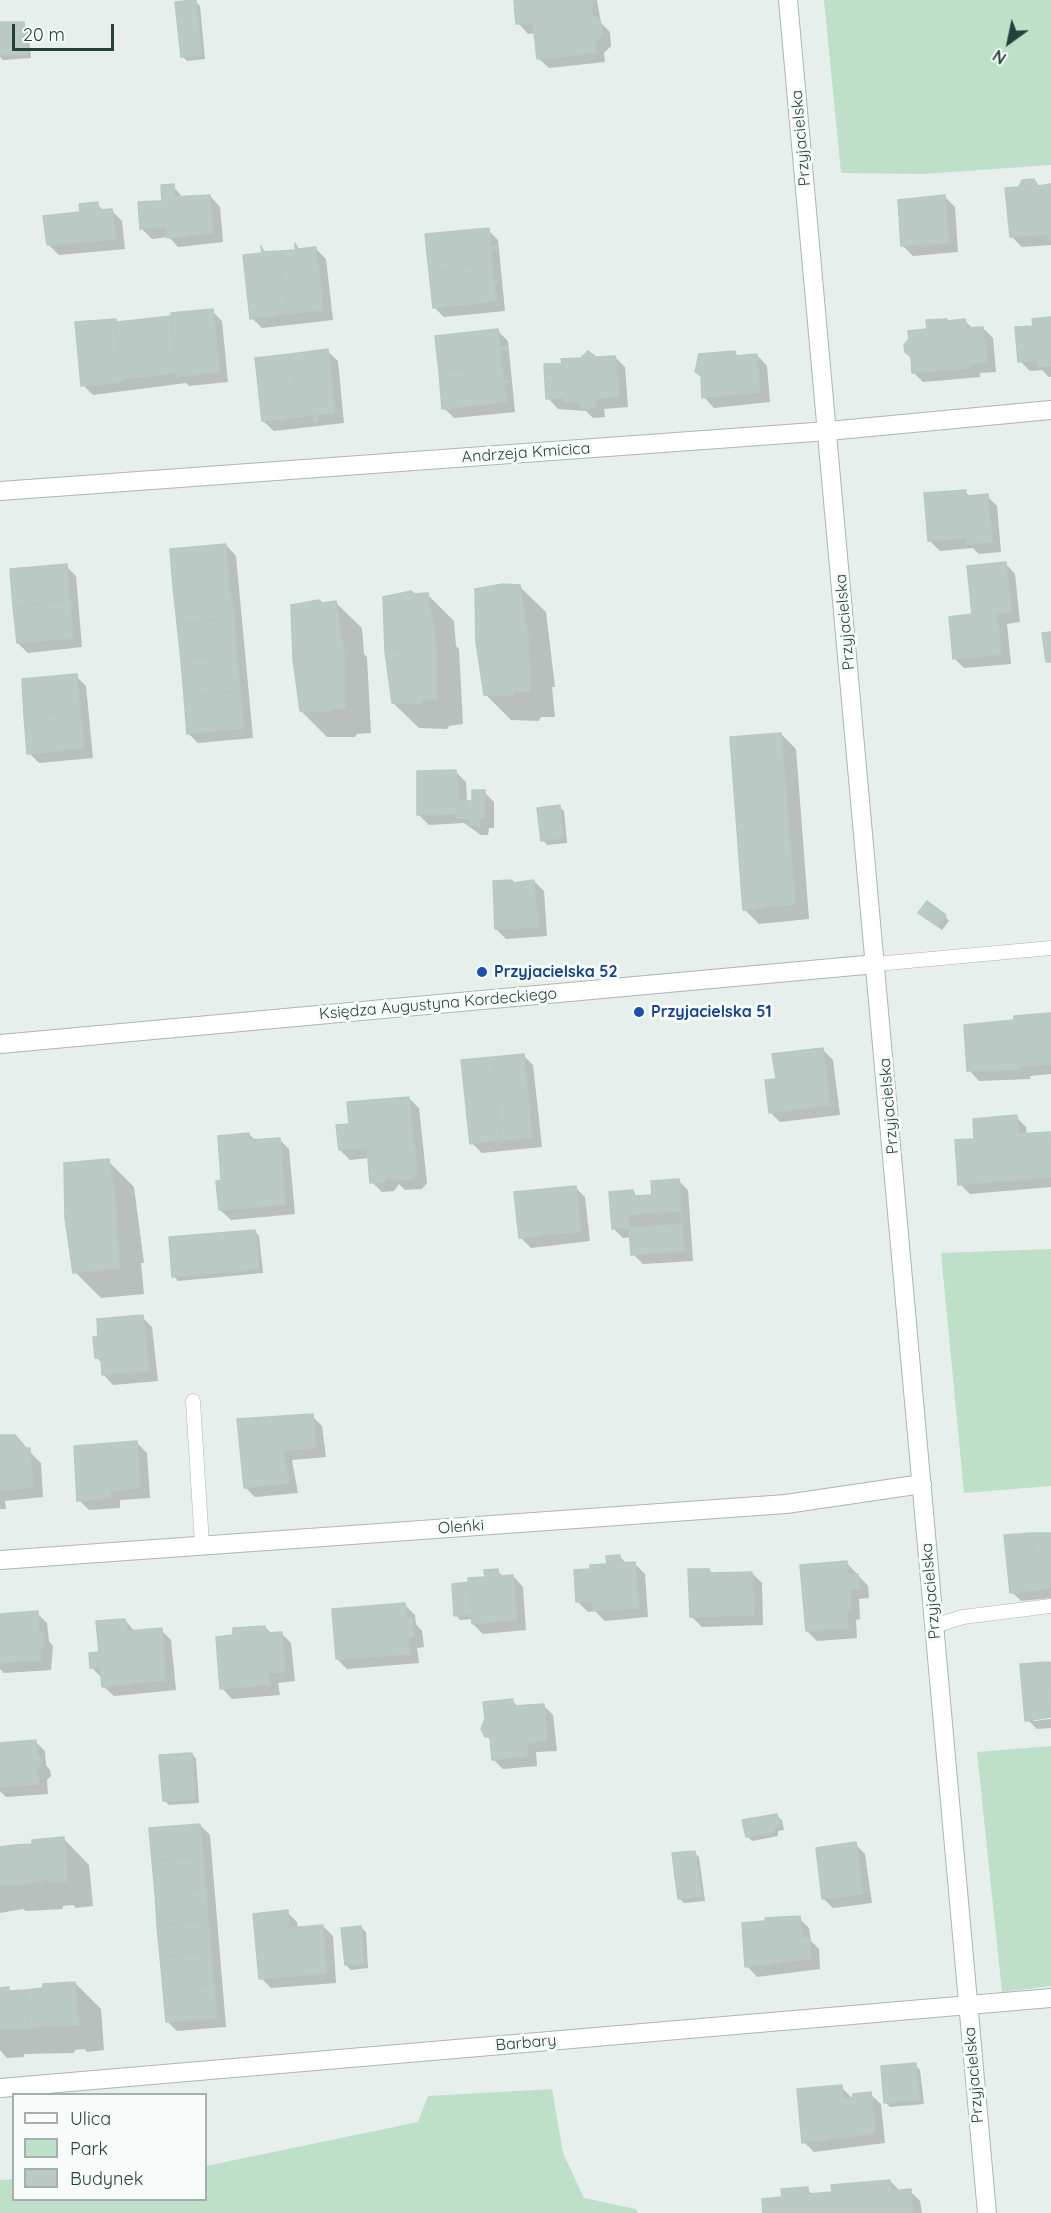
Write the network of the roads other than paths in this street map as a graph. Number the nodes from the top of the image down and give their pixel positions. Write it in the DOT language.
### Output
graph roads {
  1 [pos="788,0"];
  2 [pos="1051,410"];
  3 [pos="828,431"];
  4 [pos="0,491"];
  5 [pos="1051,948"];
  6 [pos="876,964"];
  7 [pos="0,1044"];
  8 [pos="193,1401"];
  9 [pos="922,1484"];
  10 [pos="202,1545"];
  11 [pos="0,1560"];
  12 [pos="1051,1606"];
  13 [pos="934,1626"];
  14 [pos="1051,1998"];
  15 [pos="967,2005"];
  16 [pos="0,2088"];
  17 [pos="987,2213"];
  1 -- 3 [label="street, Przyjacielska"];
  2 -- 3 [label="street, Andrzeja Kmicica"];
  3 -- 4 [label="street, Andrzeja Kmicica"];
  3 -- 6 [label="street, Przyjacielska"];
  5 -- 6 [label="lane"];
  6 -- 7 [label="street, Księdza Augustyna Kordeckiego"];
  6 -- 9 [label="street, Przyjacielska"];
  8 -- 10 [label="lane"];
  9 -- 10 [label="street, Oleńki"];
  9 -- 13 [label="street, Przyjacielska"];
  10 -- 11 [label="street, Oleńki"];
  12 -- 13 [label="lane"];
  13 -- 15 [label="street, Przyjacielska"];
  14 -- 15 [label="street, Barbary"];
  15 -- 16 [label="street, Barbary"];
  15 -- 17 [label="street, Przyjacielska"];
}
